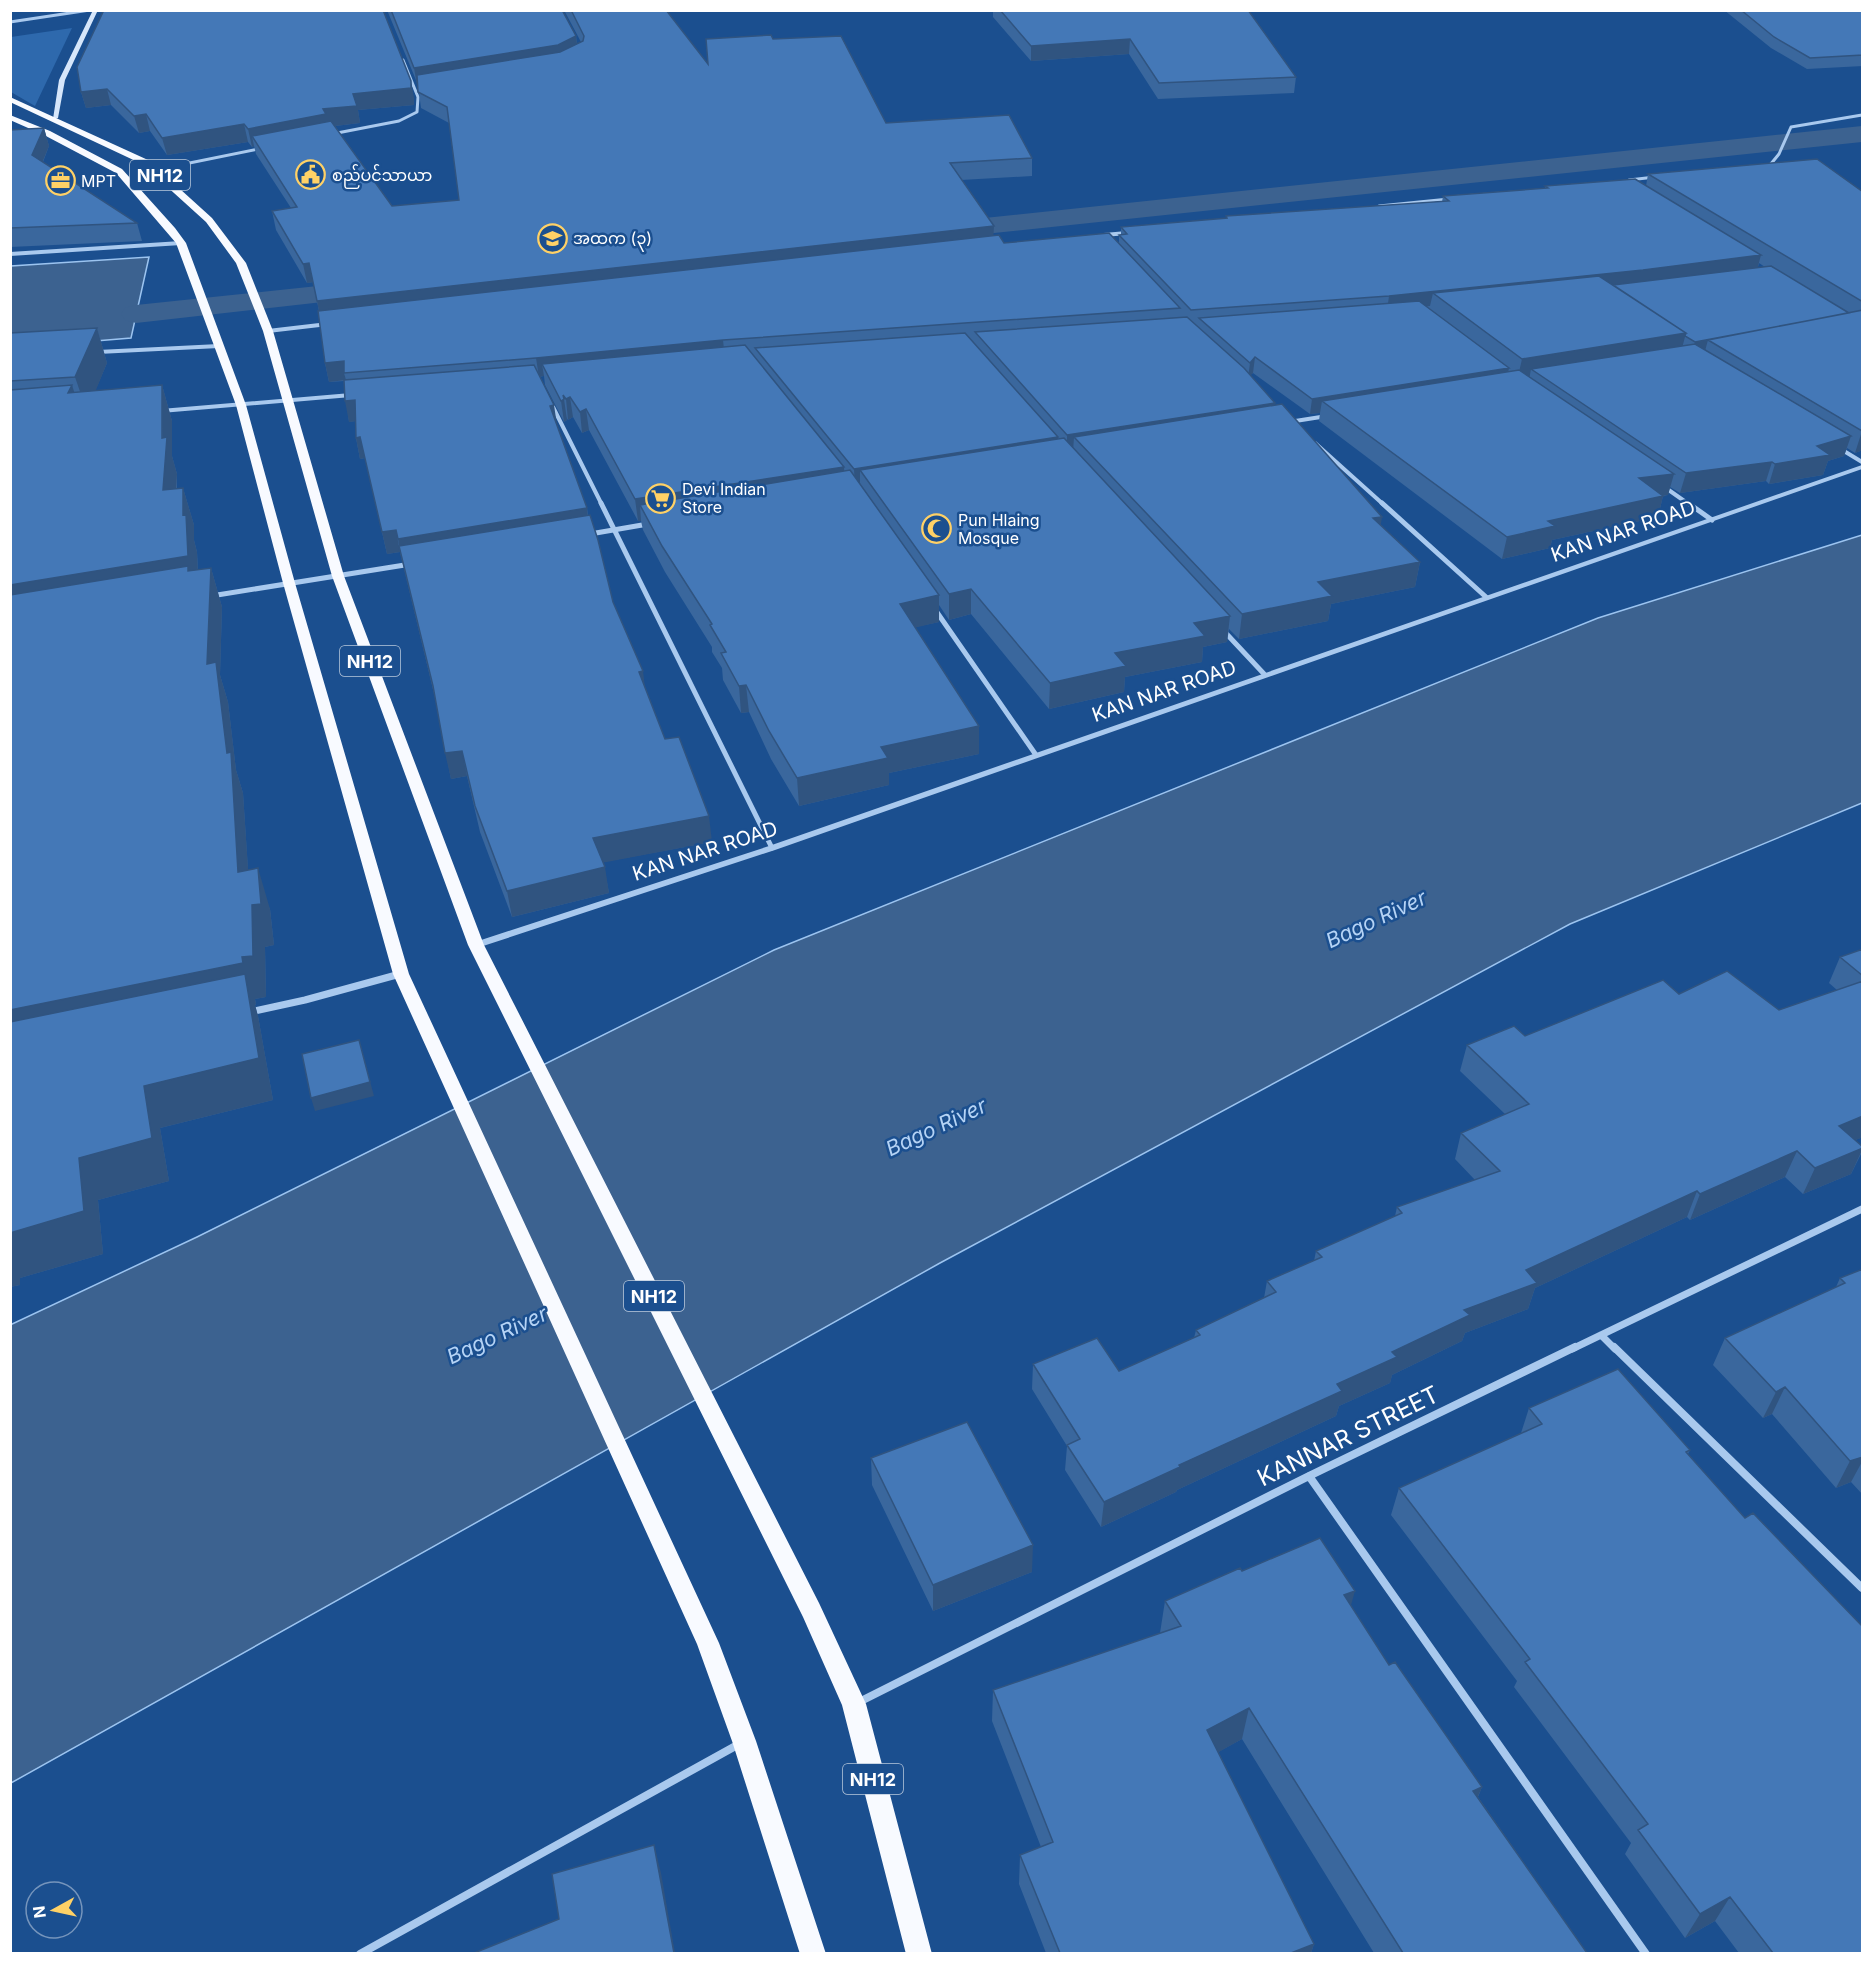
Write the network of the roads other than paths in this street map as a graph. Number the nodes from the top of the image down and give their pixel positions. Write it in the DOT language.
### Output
graph roads {
  1 [pos="90,10"];
  2 [pos="96,10"];
  3 [pos="10,22"];
  4 [pos="403,59"];
  5 [pos="426,87"];
  6 [pos="415,89"];
  7 [pos="10,99"];
  8 [pos="1863,115"];
  9 [pos="10,117"];
  10 [pos="55,118"];
  11 [pos="330,135"];
  12 [pos="272,147"];
  13 [pos="1758,166"];
  14 [pos="155,170"];
  15 [pos="1665,176"];
  16 [pos="1618,182"];
  17 [pos="1455,198"];
  18 [pos="1374,207"];
  19 [pos="1134,232"];
  20 [pos="181,243"];
  21 [pos="1108,244"];
  22 [pos="10,254"];
  23 [pos="339,323"];
  24 [pos="268,331"];
  25 [pos="218,342"];
  26 [pos="92,352"];
  27 [pos="356,394"];
  28 [pos="288,400"];
  29 [pos="550,402"];
  30 [pos="241,405"];
  31 [pos="160,411"];
  32 [pos="1283,414"];
  33 [pos="1339,414"];
  34 [pos="1292,422"];
  35 [pos="1280,424"];
  36 [pos="1301,430"];
  37 [pos="1310,438"];
  38 [pos="1832,443"];
  39 [pos="1863,462"];
  40 [pos="1863,466"];
  41 [pos="1653,480"];
  42 [pos="1712,520"];
  43 [pos="649,524"];
  44 [pos="615,530"];
  45 [pos="580,535"];
  46 [pos="419,562"];
  47 [pos="338,576"];
  48 [pos="289,583"];
  49 [pos="208,597"];
  50 [pos="1486,597"];
  51 [pos="928,599"];
  52 [pos="1216,623"];
  53 [pos="1265,675"];
  54 [pos="1036,755"];
  55 [pos="772,848"];
  56 [pos="476,945"];
  57 [pos="401,974"];
  58 [pos="237,1015"];
  59 [pos="1863,1209"];
  60 [pos="1601,1335"];
  61 [pos="1309,1476"];
  62 [pos="1863,1588"];
  63 [pos="854,1704"];
  64 [pos="744,1741"];
  65 [pos="360,1953"];
  66 [pos="813,1953"];
  67 [pos="919,1953"];
  68 [pos="1646,1953"];
  1 -- 3 [label="street"];
  2 -- 10 [label="main road"];
  4 -- 6 [label="street"];
  5 -- 6 [label="street"];
  6 -- 11 [label="street"];
  7 -- 10 [label="highway, NH12"];
  8 -- 13 [label="street"];
  9 -- 20 [label="highway, NH12"];
  10 -- 14 [label="highway, NH12"];
  12 -- 14 [label="street"];
  14 -- 24 [label="highway, NH12"];
  15 -- 16 [label="street"];
  17 -- 18 [label="street"];
  19 -- 21 [label="street"];
  20 -- 22 [label="street"];
  20 -- 25 [label="highway, NH12"];
  23 -- 24 [label="street"];
  24 -- 28 [label="highway, NH12"];
  25 -- 26 [label="street"];
  25 -- 30 [label="highway, NH12"];
  27 -- 28 [label="street"];
  28 -- 30 [label="street"];
  28 -- 47 [label="highway, NH12"];
  29 -- 44 [label="street"];
  30 -- 31 [label="street"];
  30 -- 48 [label="highway, NH12"];
  32 -- 34 [label="street"];
  33 -- 34 [label="street"];
  34 -- 35 [label="street"];
  34 -- 36 [label="street"];
  37 -- 50 [label="street"];
  38 -- 39 [label="street"];
  40 -- 42 [label="street, KAN NAR ROAD"];
  41 -- 42 [label="street"];
  42 -- 50 [label="street, KAN NAR ROAD"];
  43 -- 44 [label="street"];
  44 -- 45 [label="street"];
  44 -- 55 [label="street"];
  46 -- 47 [label="street"];
  47 -- 48 [label="street"];
  47 -- 56 [label="highway, NH12"];
  48 -- 49 [label="street"];
  48 -- 57 [label="highway, NH12"];
  50 -- 53 [label="street, KAN NAR ROAD"];
  51 -- 54 [label="street"];
  52 -- 53 [label="street"];
  53 -- 54 [label="street, KAN NAR ROAD"];
  54 -- 55 [label="street, KAN NAR ROAD"];
  55 -- 56 [label="street, KAN NAR ROAD"];
  56 -- 63 [label="highway, NH12"];
  57 -- 58 [label="street"];
  57 -- 64 [label="highway, NH12"];
  59 -- 60 [label="street, KANNAR STREET"];
  60 -- 61 [label="street, KANNAR STREET"];
  60 -- 62 [label="street"];
  61 -- 63 [label="street, KANNAR STREET"];
  61 -- 68 [label="street"];
  63 -- 67 [label="highway, NH12"];
  64 -- 65 [label="street"];
  64 -- 66 [label="highway, NH12"];
}
